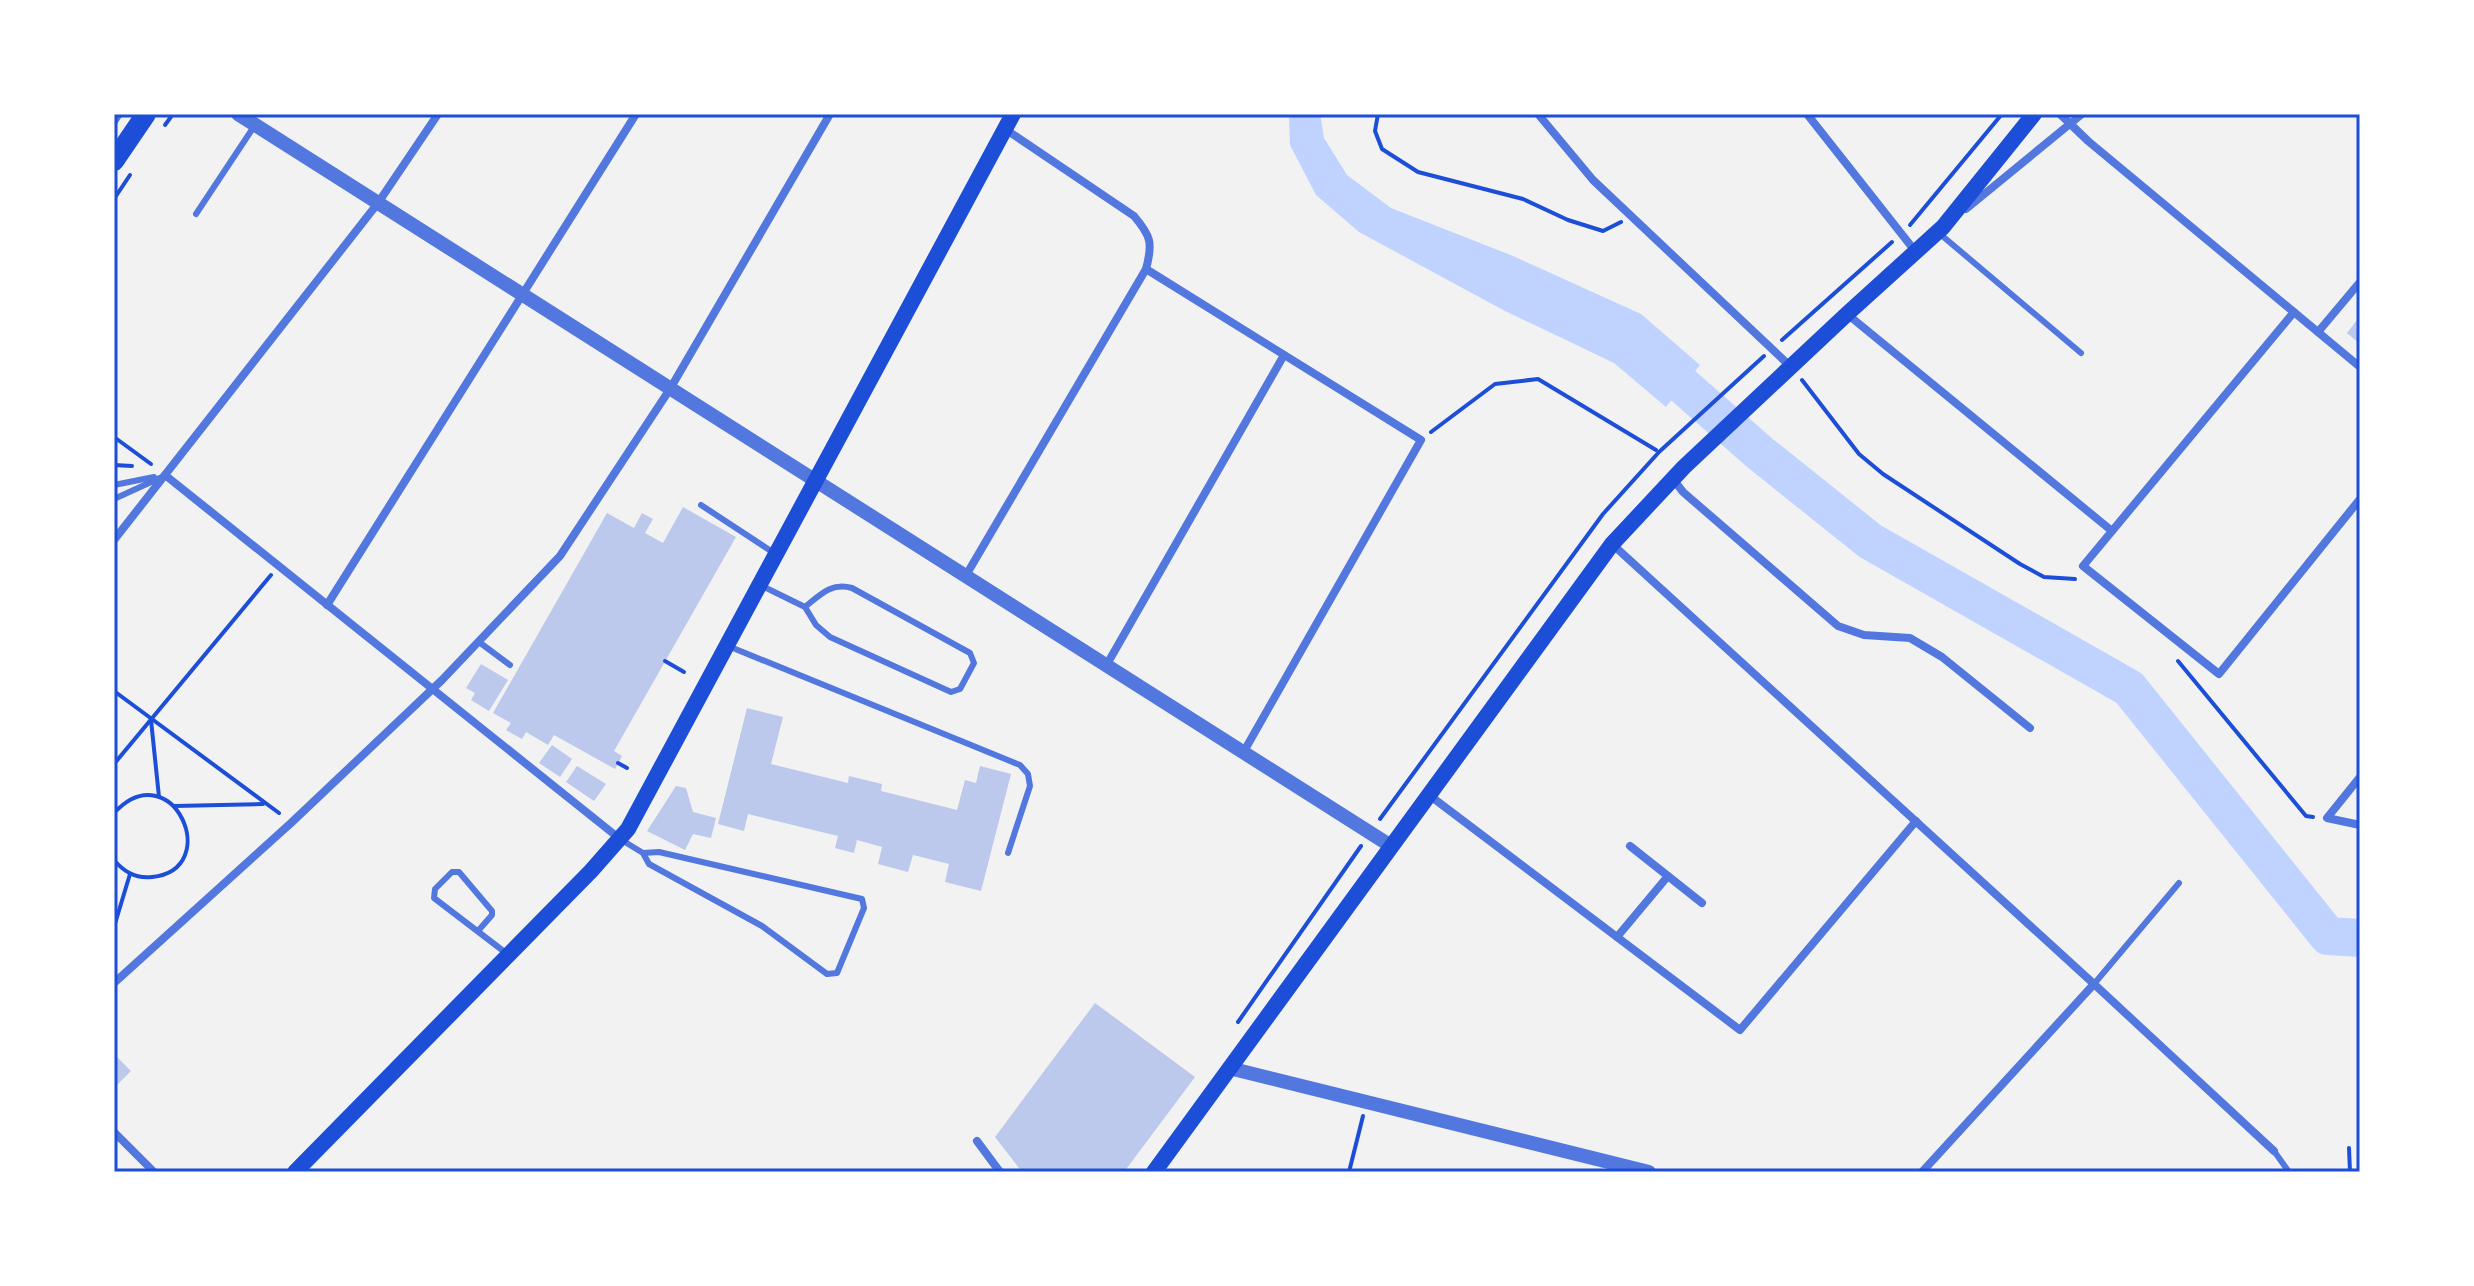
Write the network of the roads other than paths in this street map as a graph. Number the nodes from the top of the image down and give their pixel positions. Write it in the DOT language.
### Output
graph roads {
  1 [pos="120,114"];
  2 [pos="146,114"];
  3 [pos="238,114"];
  4 [pos="438,114"];
  5 [pos="636,114"];
  6 [pos="830,114"];
  7 [pos="1538,114"];
  8 [pos="1807,114"];
  9 [pos="2034,114"];
  10 [pos="2060,114"];
  11 [pos="2082,114"];
  12 [pos="1008,122"];
  13 [pos="114,123"];
  14 [pos="255,125"];
  15 [pos="2069,125"];
  16 [pos="114,161"];
  17 [pos="378,203"];
  18 [pos="196,214"];
  19 [pos="1940,229"];
  20 [pos="1915,251"];
  21 [pos="1146,269"];
  22 [pos="2360,282"];
  23 [pos="522,295"];
  24 [pos="2294,312"];
  25 [pos="1847,314"];
  26 [pos="2318,332"];
  27 [pos="2081,353"];
  28 [pos="1284,355"];
  29 [pos="2360,367"];
  30 [pos="1795,372"];
  31 [pos="670,389"];
  32 [pos="165,475"];
  33 [pos="1673,479"];
  34 [pos="816,482"];
  35 [pos="114,485"];
  36 [pos="114,499"];
  37 [pos="2360,499"];
  38 [pos="701,505"];
  39 [pos="2112,531"];
  40 [pos="114,540"];
  41 [pos="1612,544"];
  42 [pos="776,555"];
  43 [pos="965,577"];
  44 [pos="761,585"];
  45 [pos="327,605"];
  46 [pos="805,607"];
  47 [pos="479,642"];
  48 [pos="728,646"];
  49 [pos="510,665"];
  50 [pos="1106,666"];
  51 [pos="433,689"];
  52 [pos="2030,728"];
  53 [pos="1243,753"];
  54 [pos="2360,777"];
  55 [pos="1428,795"];
  56 [pos="1916,821"];
  57 [pos="2360,825"];
  58 [pos="620,839"];
  59 [pos="1391,846"];
  60 [pos="1630,846"];
  61 [pos="643,853"];
  62 [pos="1008,853"];
  63 [pos="1668,876"];
  64 [pos="2179,883"];
  65 [pos="1702,903"];
  66 [pos="478,931"];
  67 [pos="1617,937"];
  68 [pos="509,955"];
  69 [pos="114,983"];
  70 [pos="2094,984"];
  71 [pos="1229,1068"];
  72 [pos="114,1132"];
  73 [pos="977,1141"];
  74 [pos="2274,1151"];
  75 [pos="154,1172"];
  76 [pos="295,1172"];
  77 [pos="1000,1172"];
  78 [pos="1154,1172"];
  79 [pos="1649,1172"];
  80 [pos="1922,1172"];
  81 [pos="2289,1172"];
  1 -- 13 [label="lane"];
  2 -- 16 [label="main road"];
  3 -- 14 [label="street"];
  4 -- 17 [label="street"];
  5 -- 23 [label="street"];
  6 -- 31 [label="street"];
  7 -- 30 [label="street"];
  8 -- 20 [label="street"];
  9 -- 19 [label="main road"];
  10 -- 15 [label="street"];
  11 -- 15 [label="street"];
  12 -- 21 [label="street"];
  12 -- 34 [label="main road"];
  14 -- 17 [label="street"];
  14 -- 18 [label="lane"];
  15 -- 19 [label="street"];
  15 -- 24 [label="street"];
  17 -- 23 [label="street"];
  17 -- 32 [label="street"];
  19 -- 20 [label="main road"];
  19 -- 27 [label="lane"];
  20 -- 25 [label="main road"];
  21 -- 28 [label="street"];
  21 -- 43 [label="street"];
  22 -- 26 [label="street"];
  23 -- 31 [label="street"];
  23 -- 45 [label="street"];
  24 -- 26 [label="street"];
  24 -- 39 [label="street"];
  25 -- 30 [label="main road"];
  25 -- 39 [label="street"];
  26 -- 29 [label="street"];
  28 -- 50 [label="street"];
  28 -- 53 [label="street"];
  30 -- 33 [label="main road"];
  31 -- 34 [label="street"];
  31 -- 47 [label="street"];
  32 -- 35 [label="lane"];
  32 -- 36 [label="lane"];
  32 -- 40 [label="street"];
  32 -- 45 [label="street"];
  33 -- 41 [label="main road"];
  33 -- 52 [label="street"];
  34 -- 42 [label="main road"];
  34 -- 43 [label="street"];
  37 -- 39 [label="street"];
  38 -- 42 [label="lane"];
  41 -- 55 [label="main road"];
  41 -- 56 [label="street"];
  42 -- 44 [label="main road"];
  43 -- 50 [label="street"];
  44 -- 46 [label="lane"];
  44 -- 48 [label="main road"];
  45 -- 51 [label="street"];
  46 -- 46 [label="lane"];
  47 -- 49 [label="lane"];
  47 -- 51 [label="street"];
  48 -- 58 [label="main road"];
  48 -- 62 [label="lane"];
  50 -- 53 [label="street"];
  51 -- 58 [label="street"];
  51 -- 69 [label="street"];
  53 -- 59 [label="street"];
  54 -- 57 [label="street"];
  55 -- 59 [label="main road"];
  55 -- 67 [label="street"];
  56 -- 67 [label="street"];
  56 -- 70 [label="street"];
  58 -- 61 [label="lane"];
  58 -- 68 [label="main road"];
  59 -- 71 [label="main road"];
  60 -- 63 [label="street"];
  61 -- 61 [label="lane"];
  63 -- 65 [label="street"];
  63 -- 67 [label="street"];
  64 -- 70 [label="lane"];
  66 -- 66 [label="lane"];
  66 -- 68 [label="lane"];
  68 -- 76 [label="main road"];
  70 -- 74 [label="street"];
  70 -- 80 [label="street"];
  71 -- 78 [label="main road"];
  71 -- 79 [label="street"];
  72 -- 75 [label="street"];
  73 -- 77 [label="street"];
  74 -- 81 [label="lane"];
}
